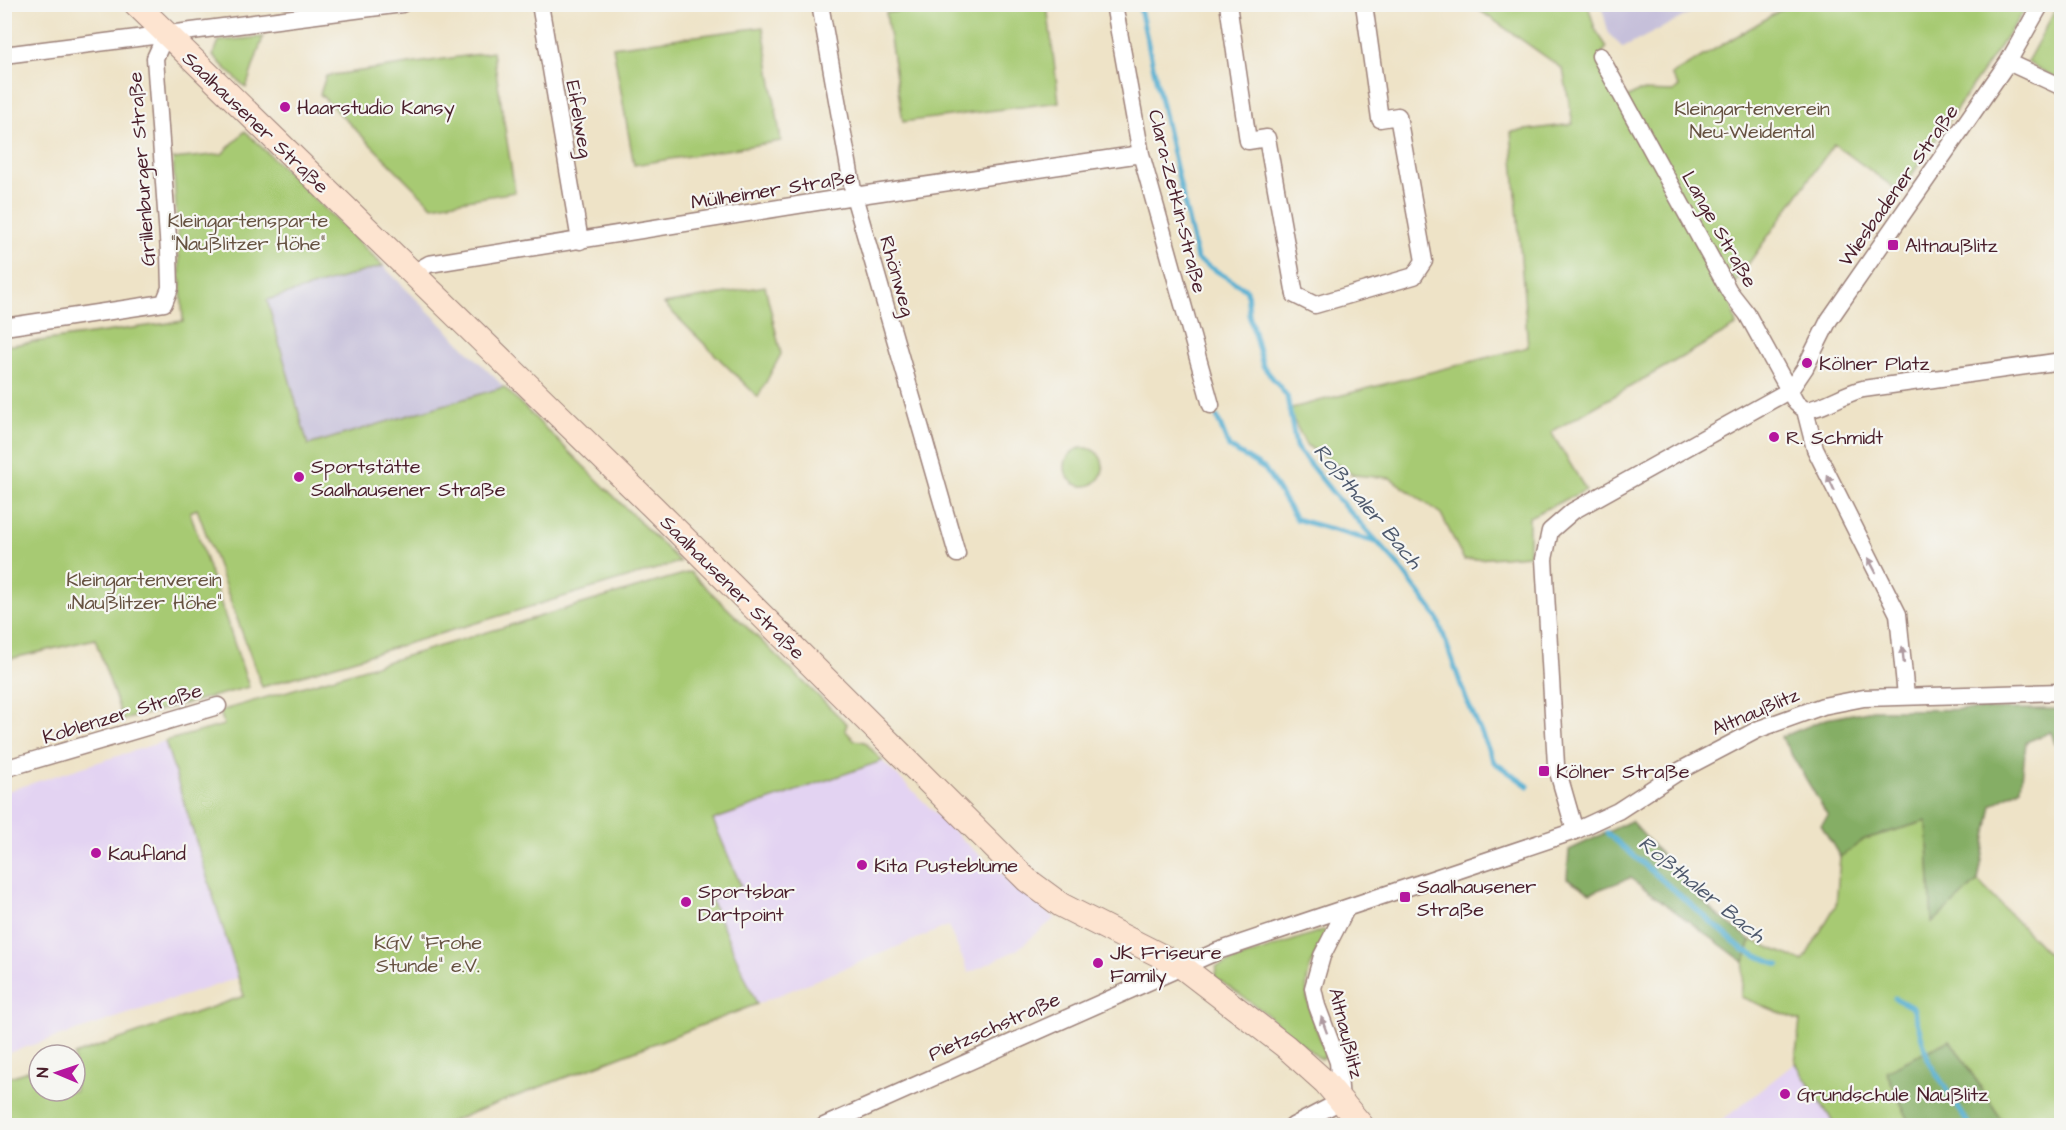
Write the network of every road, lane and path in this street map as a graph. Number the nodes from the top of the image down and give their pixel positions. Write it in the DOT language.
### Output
graph roads {
  1 [pos="402,4"];
  2 [pos="540,4"];
  3 [pos="820,4"];
  4 [pos="1114,4"];
  5 [pos="1228,4"];
  6 [pos="1364,4"];
  7 [pos="2041,4"];
  8 [pos="140,6"];
  9 [pos="166,34"];
  10 [pos="4,55"];
  11 [pos="1600,56"];
  12 [pos="2008,62"];
  13 [pos="2061,87"];
  14 [pos="1141,154"];
  15 [pos="854,196"];
  16 [pos="580,241"];
  17 [pos="413,273"];
  18 [pos="4,327"];
  19 [pos="2061,361"];
  20 [pos="1790,390"];
  21 [pos="1211,405"];
  22 [pos="1804,410"];
  23 [pos="957,554"];
  24 [pos="2061,692"];
  25 [pos="1906,696"];
  26 [pos="218,706"];
  27 [pos="4,770"];
  28 [pos="1575,831"];
  29 [pos="1346,909"];
  30 [pos="1181,966"];
  31 [pos="1341,1101"];
  32 [pos="824,1125"];
  33 [pos="1293,1125"];
  34 [pos="1362,1125"];
  1 -- 9 [label="street"];
  2 -- 16 [label="street, Eifelweg"];
  3 -- 15 [label="street, Rhönweg"];
  4 -- 14 [label="street, Clara-Zetkin-Straße"];
  5 -- 6 [label="street"];
  7 -- 12 [label="street, Wiesbadener Straße"];
  8 -- 9 [label="street, Saalhausener Straße"];
  9 -- 10 [label="street"];
  9 -- 17 [label="street, Saalhausener Straße"];
  9 -- 18 [label="street, Grillenburger Straße"];
  11 -- 20 [label="street, Lange Straße"];
  12 -- 13 [label="street"];
  12 -- 20 [label="street, Wiesbadener Straße"];
  14 -- 15 [label="street, Mülheimer Straße"];
  14 -- 21 [label="street, Clara-Zetkin-Straße"];
  15 -- 16 [label="street, Mülheimer Straße"];
  15 -- 23 [label="street, Rhönweg"];
  16 -- 17 [label="street, Mülheimer Straße"];
  17 -- 30 [label="street, Saalhausener Straße"];
  19 -- 22 [label="street"];
  20 -- 22 [label="street, Lange Straße"];
  20 -- 28 [label="street"];
  25 -- 22 [label="street, one-way"];
  24 -- 25 [label="street, Altnaußlitz"];
  25 -- 28 [label="street, Altnaußlitz"];
  26 -- 27 [label="street, Koblenzer Straße"];
  28 -- 29 [label="street, Altnaußlitz"];
  29 -- 30 [label="street, Altnaußlitz"];
  31 -- 29 [label="street, Altnaußlitz, one-way"];
  30 -- 31 [label="street, Saalhausener Straße"];
  30 -- 32 [label="street, Pietzschstraße"];
  31 -- 33 [label="street"];
  31 -- 34 [label="street, Saalhausener Straße"];
}
